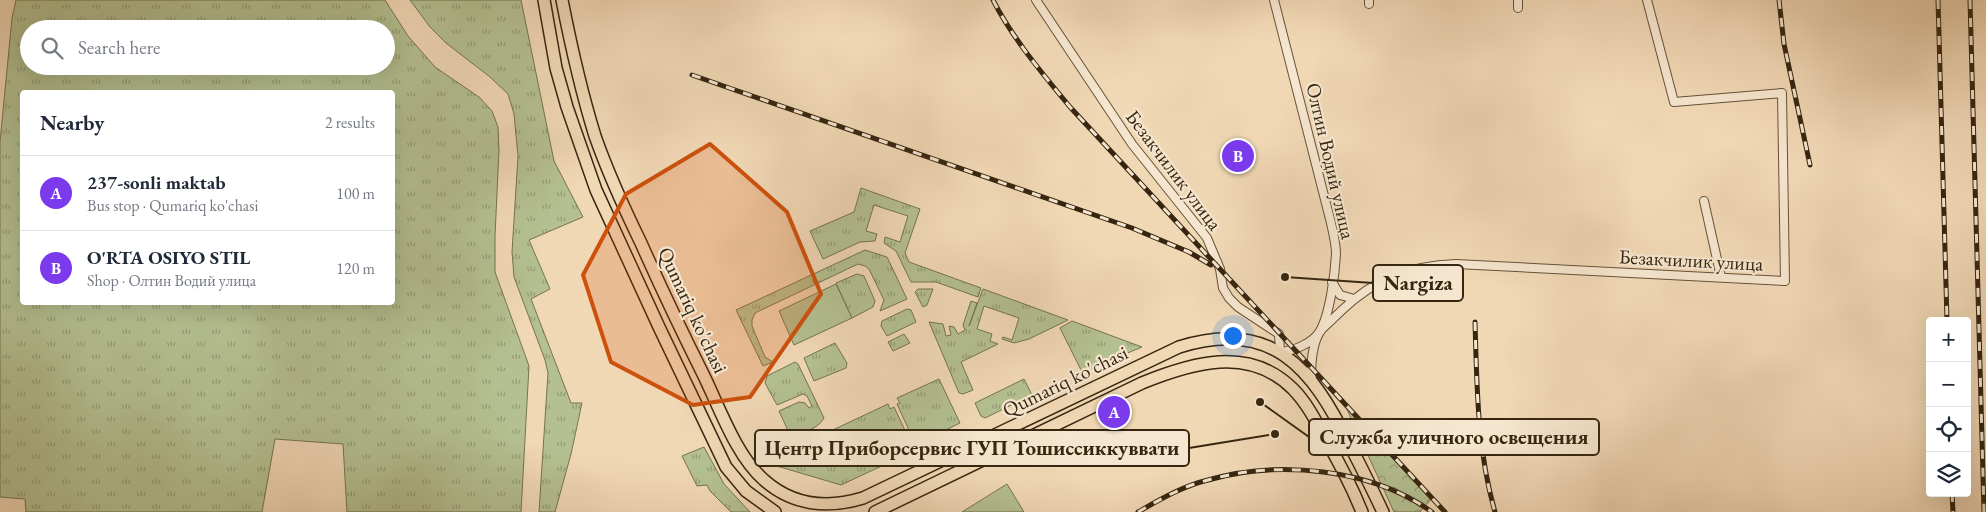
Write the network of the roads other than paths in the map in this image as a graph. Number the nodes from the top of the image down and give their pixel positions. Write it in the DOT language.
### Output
graph roads {
  1 [pos="544,0"];
  2 [pos="562,0"];
  3 [pos="1036,0"];
  4 [pos="1274,0"];
  5 [pos="1647,0"];
  6 [pos="1704,201"];
  7 [pos="1721,277"];
  8 [pos="1332,282"];
  9 [pos="1354,298"];
  10 [pos="676,319"];
  11 [pos="659,327"];
  12 [pos="1320,331"];
  13 [pos="1280,352"];
  14 [pos="1312,381"];
  15 [pos="976,445"];
  16 [pos="983,460"];
  17 [pos="1380,507"];
  18 [pos="1362,511"];
  19 [pos="775,512"];
  20 [pos="876,512"];
  1 -- 11 [label="main road, Qumariq ko'chasi"];
  2 -- 10 [label="main road, Qumariq ko'chasi"];
  3 -- 13 [label="street, Безакчилик улица"];
  4 -- 8 [label="street, Олтин Водий улица"];
  5 -- 7 [label="street, Безакчилик улица"];
  6 -- 7 [label="street"];
  7 -- 9 [label="street, Безакчилик улица"];
  8 -- 9 [label="street"];
  8 -- 12 [label="street, Олтин Водий улица"];
  9 -- 12 [label="street, Безакчилик улица"];
  10 -- 11 [label="main road"];
  10 -- 15 [label="main road, Qumariq ko'chasi"];
  11 -- 19 [label="main road, Qumariq ko'chasi"];
  12 -- 13 [label="street"];
  12 -- 14 [label="street, Олтин Водий улица"];
  13 -- 14 [label="main road, Qumariq ko'chasi"];
  13 -- 15 [label="main road, Qumariq ko'chasi"];
  14 -- 17 [label="main road, Qumariq ko'chasi"];
  15 -- 16 [label="main road"];
  16 -- 18 [label="main road, Qumariq ko'chasi"];
  16 -- 20 [label="main road, Qumariq ko'chasi"];
  17 -- 18 [label="main road"];
}
